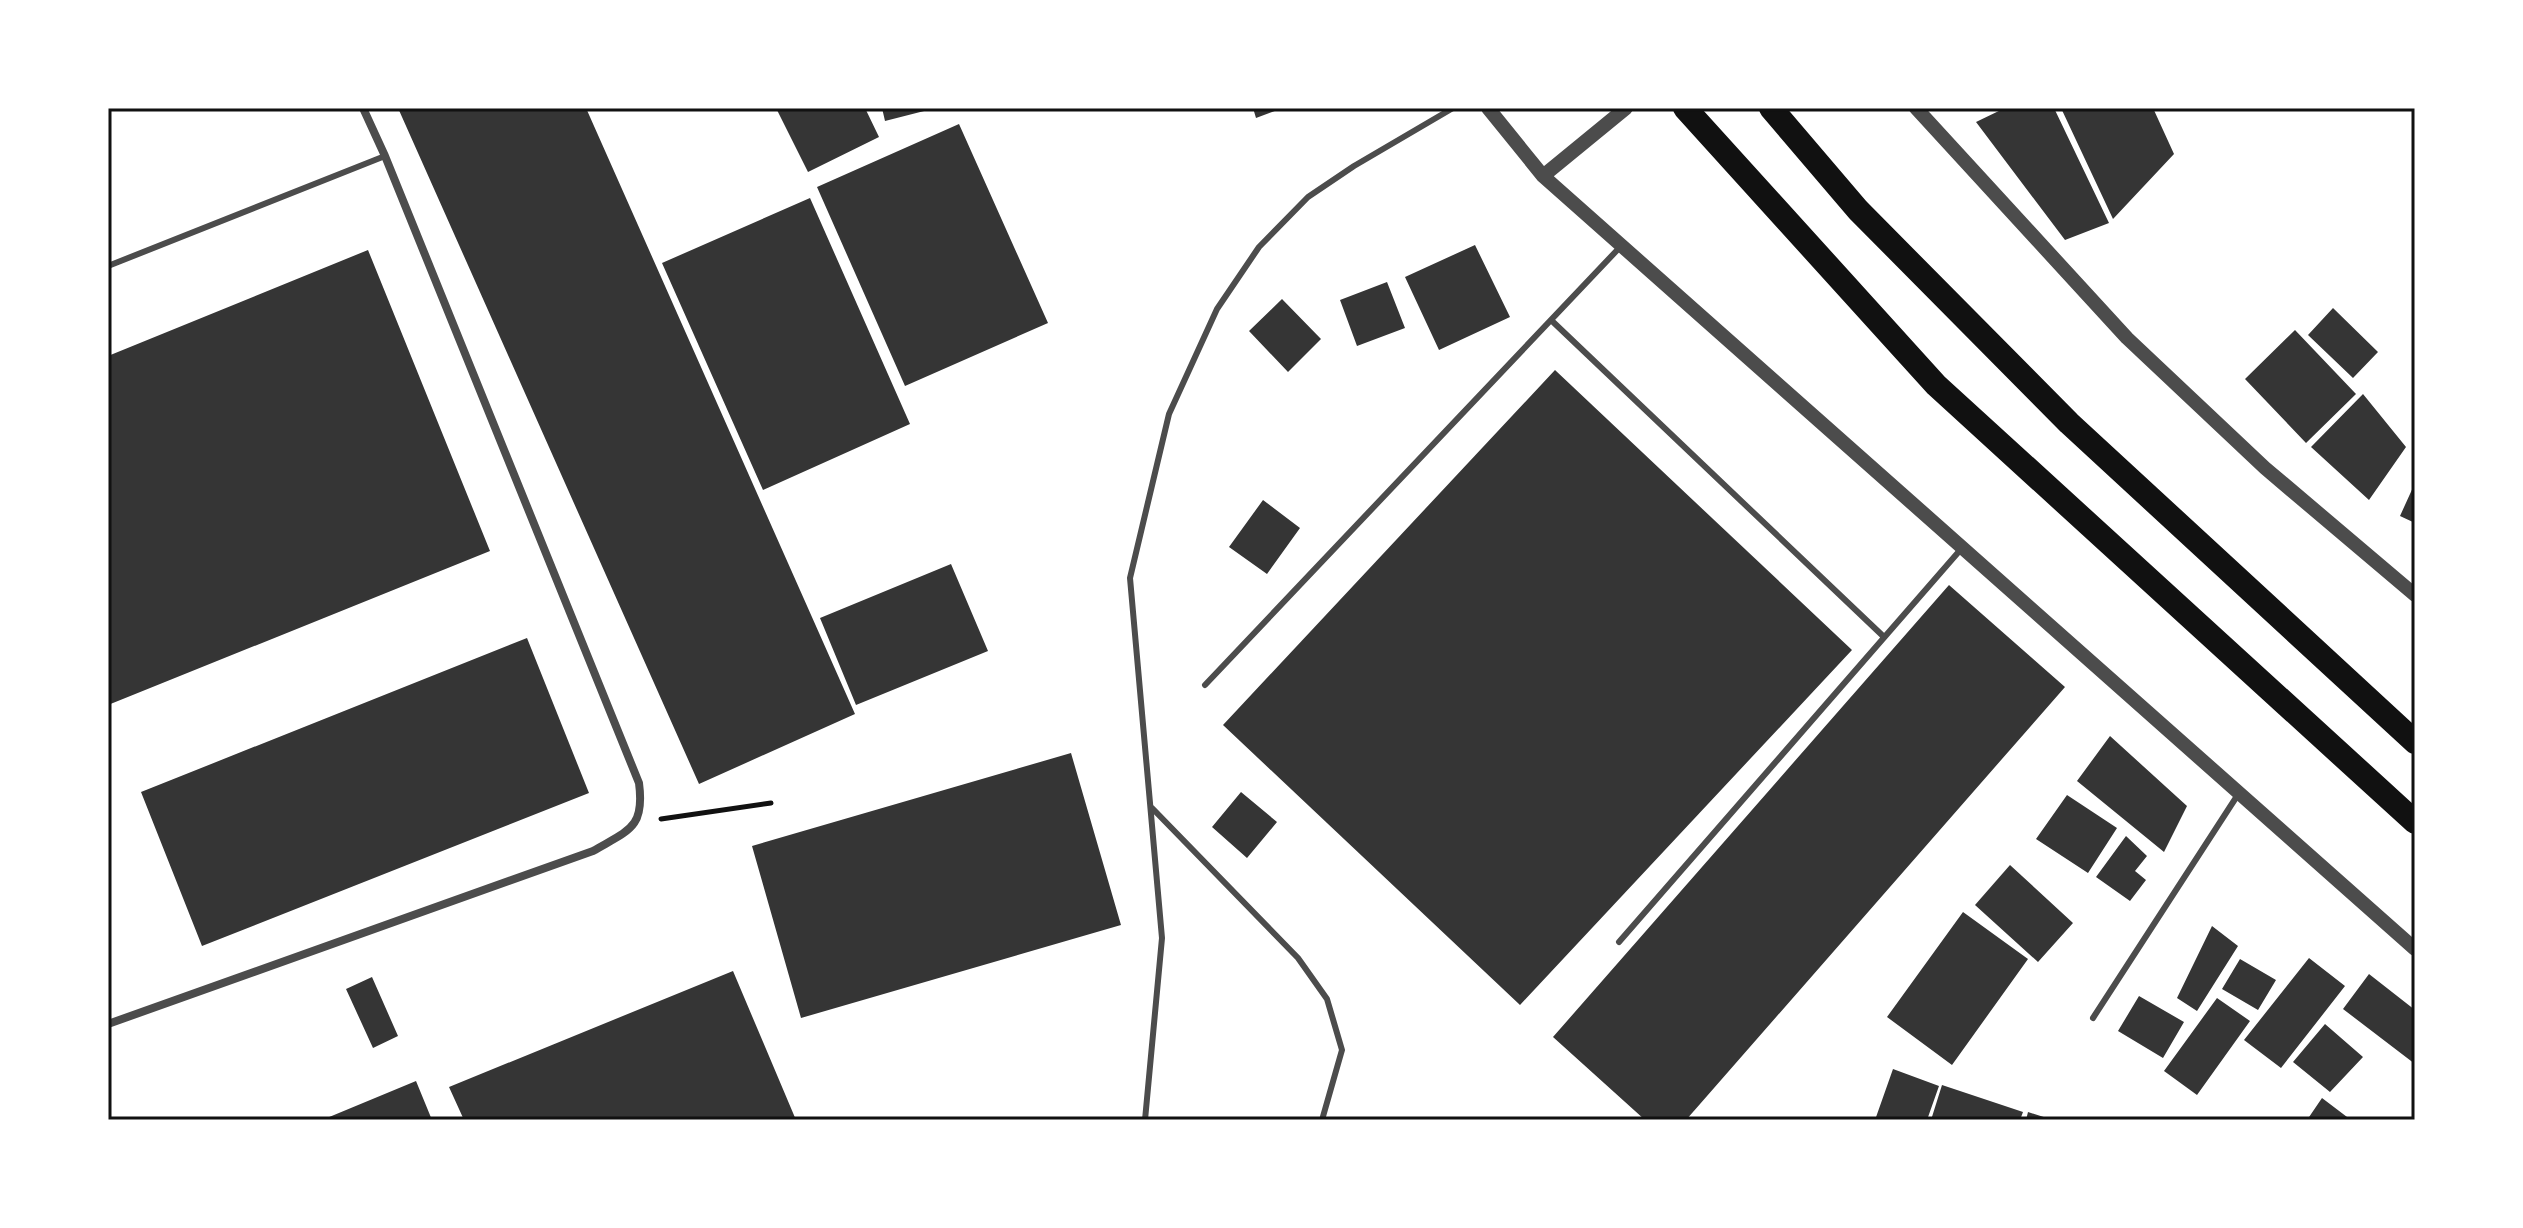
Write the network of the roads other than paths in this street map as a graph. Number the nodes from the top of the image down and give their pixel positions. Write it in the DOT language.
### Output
graph roads {
  1 [pos="363,108"];
  2 [pos="1453,108"];
  3 [pos="1488,108"];
  4 [pos="1626,108"];
  5 [pos="1685,108"];
  6 [pos="1771,108"];
  7 [pos="1916,108"];
  8 [pos="385,156"];
  9 [pos="1543,176"];
  10 [pos="1622,245"];
  11 [pos="108,266"];
  12 [pos="1551,320"];
  13 [pos="1962,548"];
  14 [pos="2415,595"];
  15 [pos="1883,636"];
  16 [pos="1205,685"];
  17 [pos="2415,742"];
  18 [pos="2239,793"];
  19 [pos="1152,808"];
  20 [pos="2415,822"];
  21 [pos="1619,942"];
  22 [pos="2415,949"];
  23 [pos="2093,1018"];
  24 [pos="108,1024"];
  25 [pos="1145,1120"];
  26 [pos="1322,1120"];
  1 -- 8 [label="street"];
  2 -- 19 [label="lane"];
  3 -- 9 [label="street"];
  4 -- 9 [label="street"];
  5 -- 20 [label="highway"];
  6 -- 17 [label="highway"];
  7 -- 14 [label="street"];
  8 -- 11 [label="lane"];
  8 -- 24 [label="street"];
  9 -- 10 [label="street"];
  10 -- 12 [label="lane"];
  10 -- 13 [label="street"];
  12 -- 15 [label="lane"];
  12 -- 16 [label="lane"];
  13 -- 15 [label="lane"];
  13 -- 18 [label="street"];
  15 -- 21 [label="lane"];
  18 -- 22 [label="street"];
  18 -- 23 [label="lane"];
  19 -- 25 [label="lane"];
  19 -- 26 [label="lane"];
}
